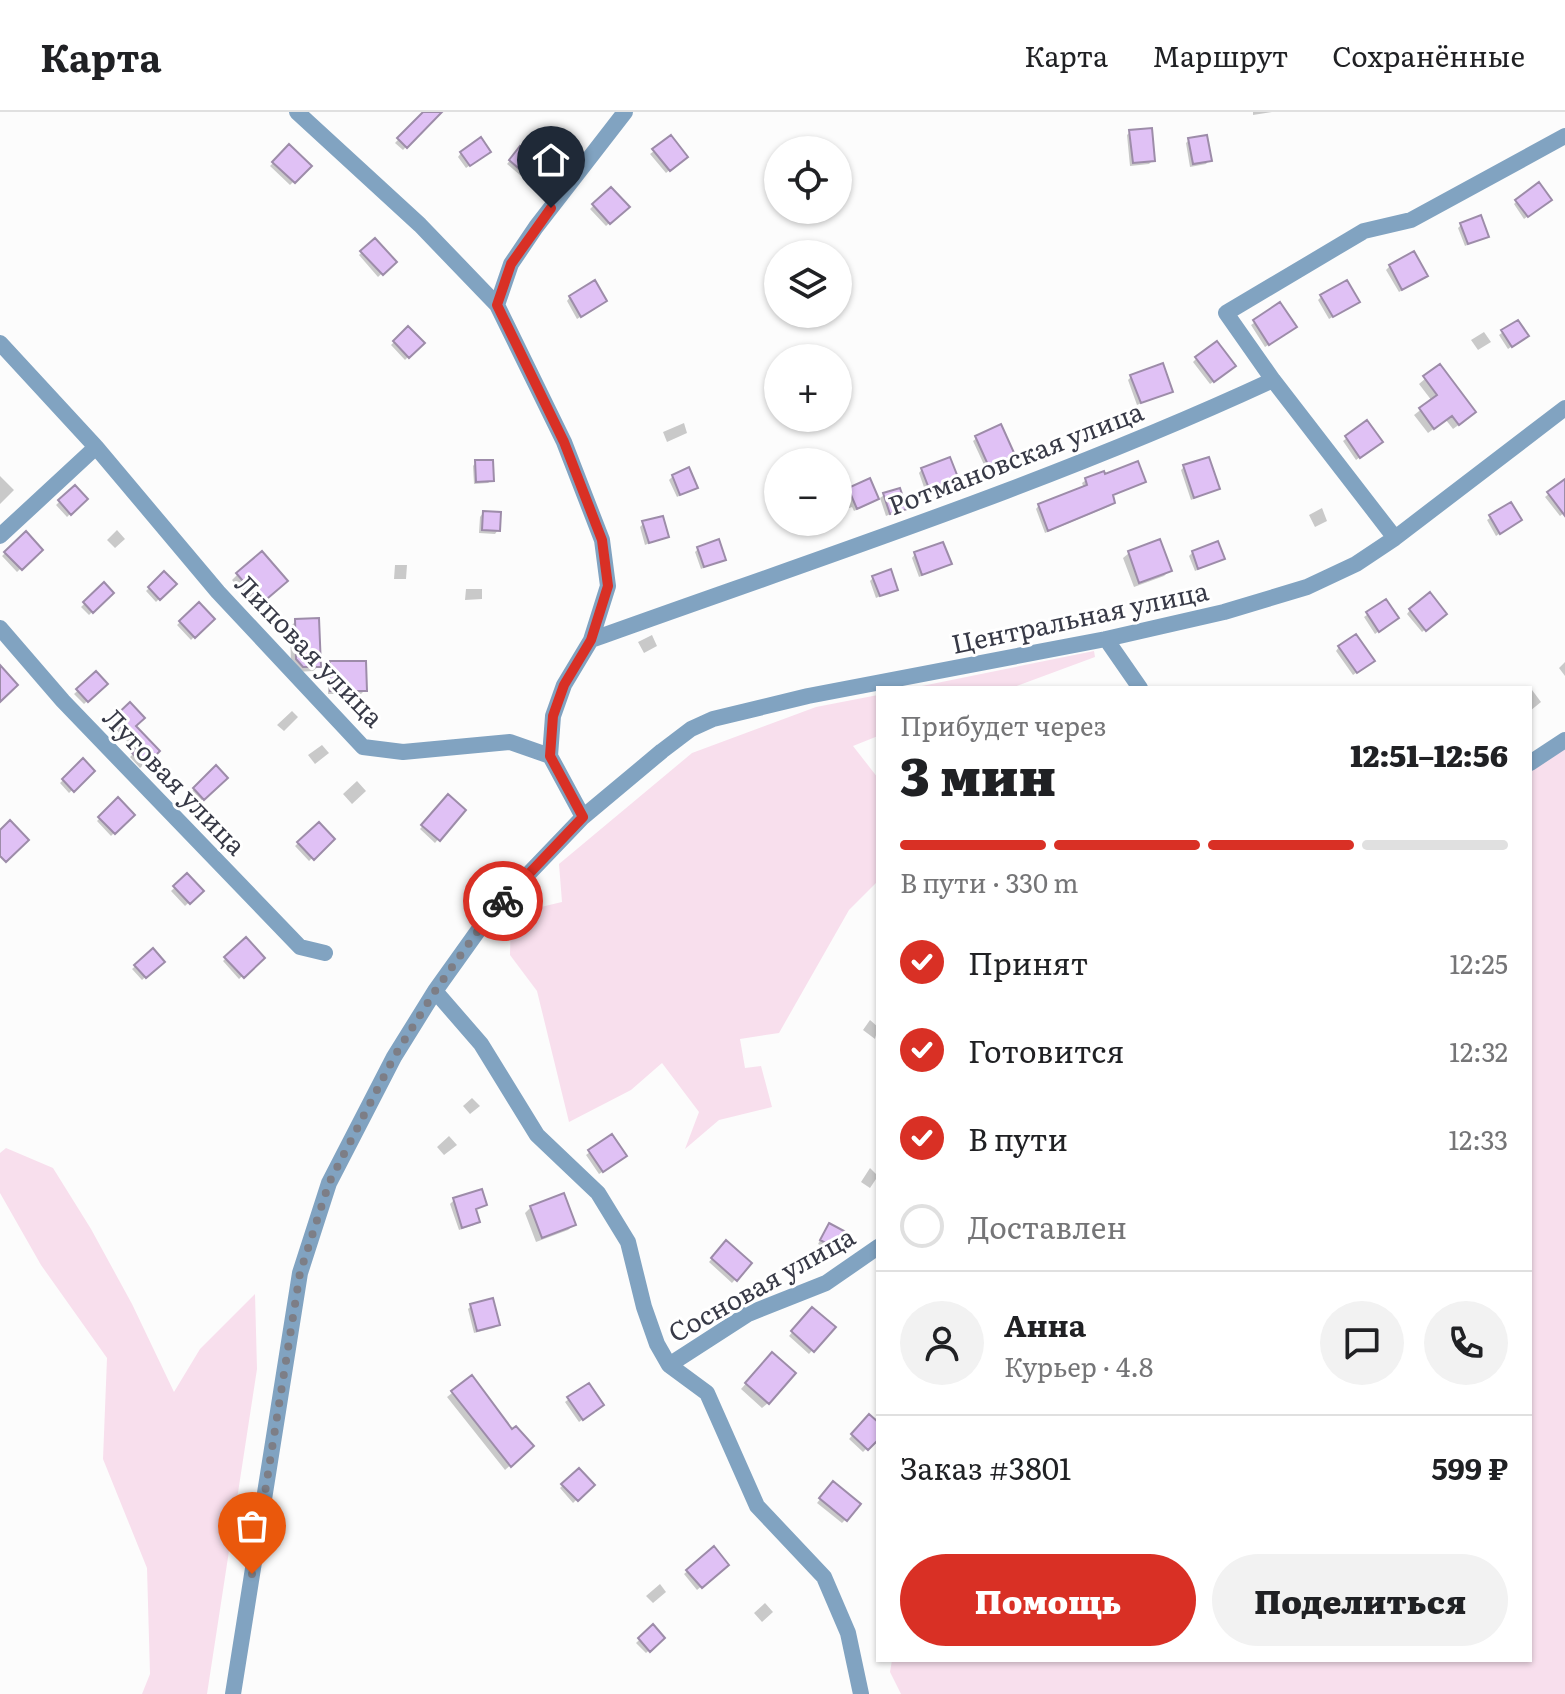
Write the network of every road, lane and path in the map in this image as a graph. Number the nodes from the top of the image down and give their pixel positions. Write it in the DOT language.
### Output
graph roads {
  1 [pos="297,112"];
  2 [pos="625,112"];
  3 [pos="1565,136"];
  4 [pos="497,305"];
  5 [pos="0,343"];
  6 [pos="1273,380"];
  7 [pos="1565,408"];
  8 [pos="96,447"];
  9 [pos="0,536"];
  10 [pos="1395,538"];
  11 [pos="0,628"];
  12 [pos="1106,639"];
  13 [pos="591,640"];
  14 [pos="1139,686"];
  15 [pos="1565,740"];
  16 [pos="550,756"];
  17 [pos="1532,762"];
  18 [pos="583,817"];
  19 [pos="325,953"];
  20 [pos="435,991"];
  21 [pos="876,1248"];
  22 [pos="669,1365"];
  23 [pos="233,1694"];
  24 [pos="861,1694"];
  1 -- 4 [label="street"];
  2 -- 4 [label="street"];
  3 -- 6 [label="street"];
  4 -- 13 [label="street"];
  5 -- 8 [label="street, Липовая улица"];
  6 -- 10 [label="street"];
  6 -- 13 [label="street, Ротмановская улица"];
  7 -- 10 [label="street, Центральная улица"];
  8 -- 9 [label="street"];
  8 -- 16 [label="street, Липовая улица"];
  10 -- 12 [label="street, Центральная улица"];
  11 -- 19 [label="street, Луговая улица"];
  12 -- 14 [label="street"];
  12 -- 18 [label="street, Центральная улица"];
  13 -- 16 [label="street"];
  15 -- 17 [label="street"];
  16 -- 18 [label="street"];
  18 -- 20 [label="street, Центральная улица"];
  20 -- 22 [label="street"];
  20 -- 23 [label="street, Центральная улица"];
  21 -- 22 [label="street, Сосновая улица"];
  22 -- 24 [label="street"];
}
